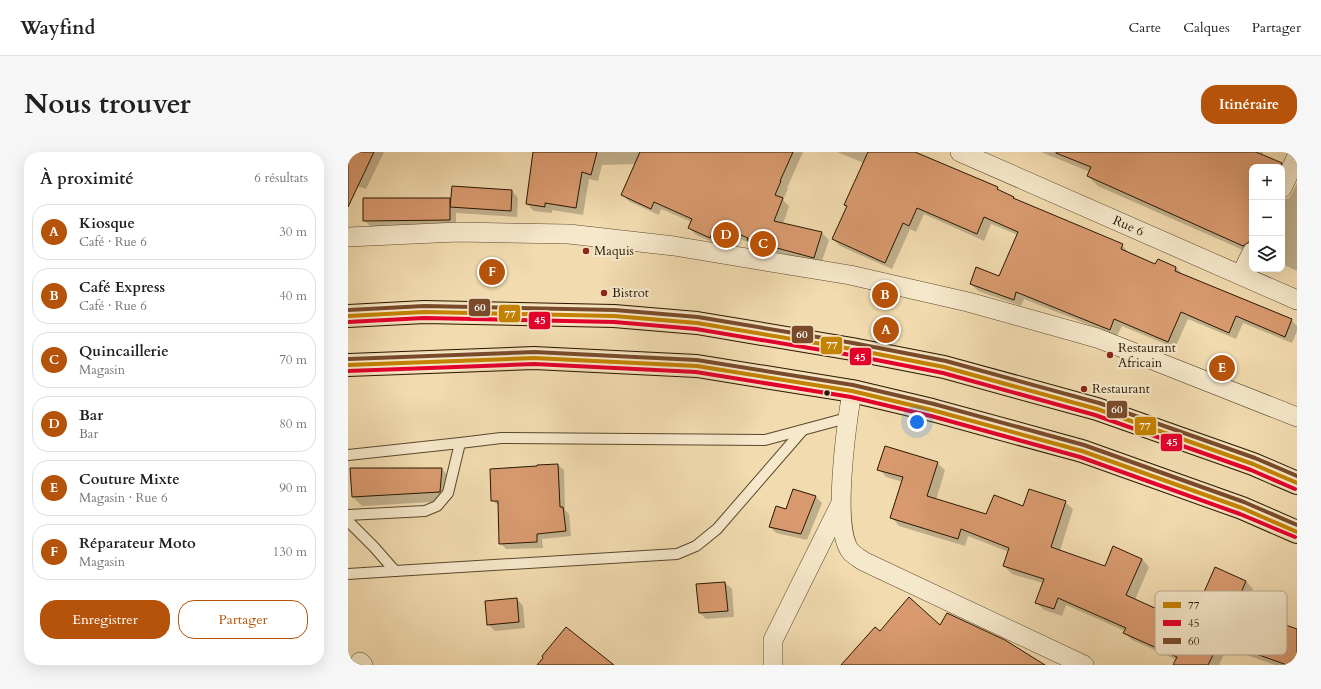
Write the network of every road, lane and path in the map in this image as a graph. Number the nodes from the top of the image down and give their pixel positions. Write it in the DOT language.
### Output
graph roads {
  1 [pos="960,152"];
  2 [pos="1297,156"];
  3 [pos="1285,182"];
  4 [pos="348,237"];
  5 [pos="1249,258"];
  6 [pos="1241,275"];
  7 [pos="1297,300"];
  8 [pos="348,316"];
  9 [pos="348,365"];
  10 [pos="852,391"];
  11 [pos="1297,417"];
  12 [pos="847,418"];
  13 [pos="802,431"];
  14 [pos="460,443"];
  15 [pos="348,455"];
  16 [pos="1297,483"];
  17 [pos="840,505"];
  18 [pos="348,515"];
  19 [pos="348,521"];
  20 [pos="1297,532"];
  21 [pos="395,571"];
  22 [pos="348,574"];
  23 [pos="773,665"];
  24 [pos="1084,665"];
  1 -- 6 [label="street, Rue 6"];
  2 -- 3 [label="street"];
  4 -- 11 [label="street"];
  5 -- 6 [label="street"];
  6 -- 7 [label="street, Rue 6"];
  8 -- 16 [label="main road"];
  9 -- 10 [label="main road"];
  10 -- 12 [label="street"];
  10 -- 20 [label="main road"];
  12 -- 13 [label="lane"];
  12 -- 17 [label="street"];
  13 -- 14 [label="lane"];
  13 -- 21 [label="lane"];
  14 -- 15 [label="lane"];
  14 -- 18 [label="lane"];
  17 -- 23 [label="street"];
  17 -- 24 [label="street"];
  19 -- 21 [label="lane"];
  21 -- 22 [label="lane"];
}
